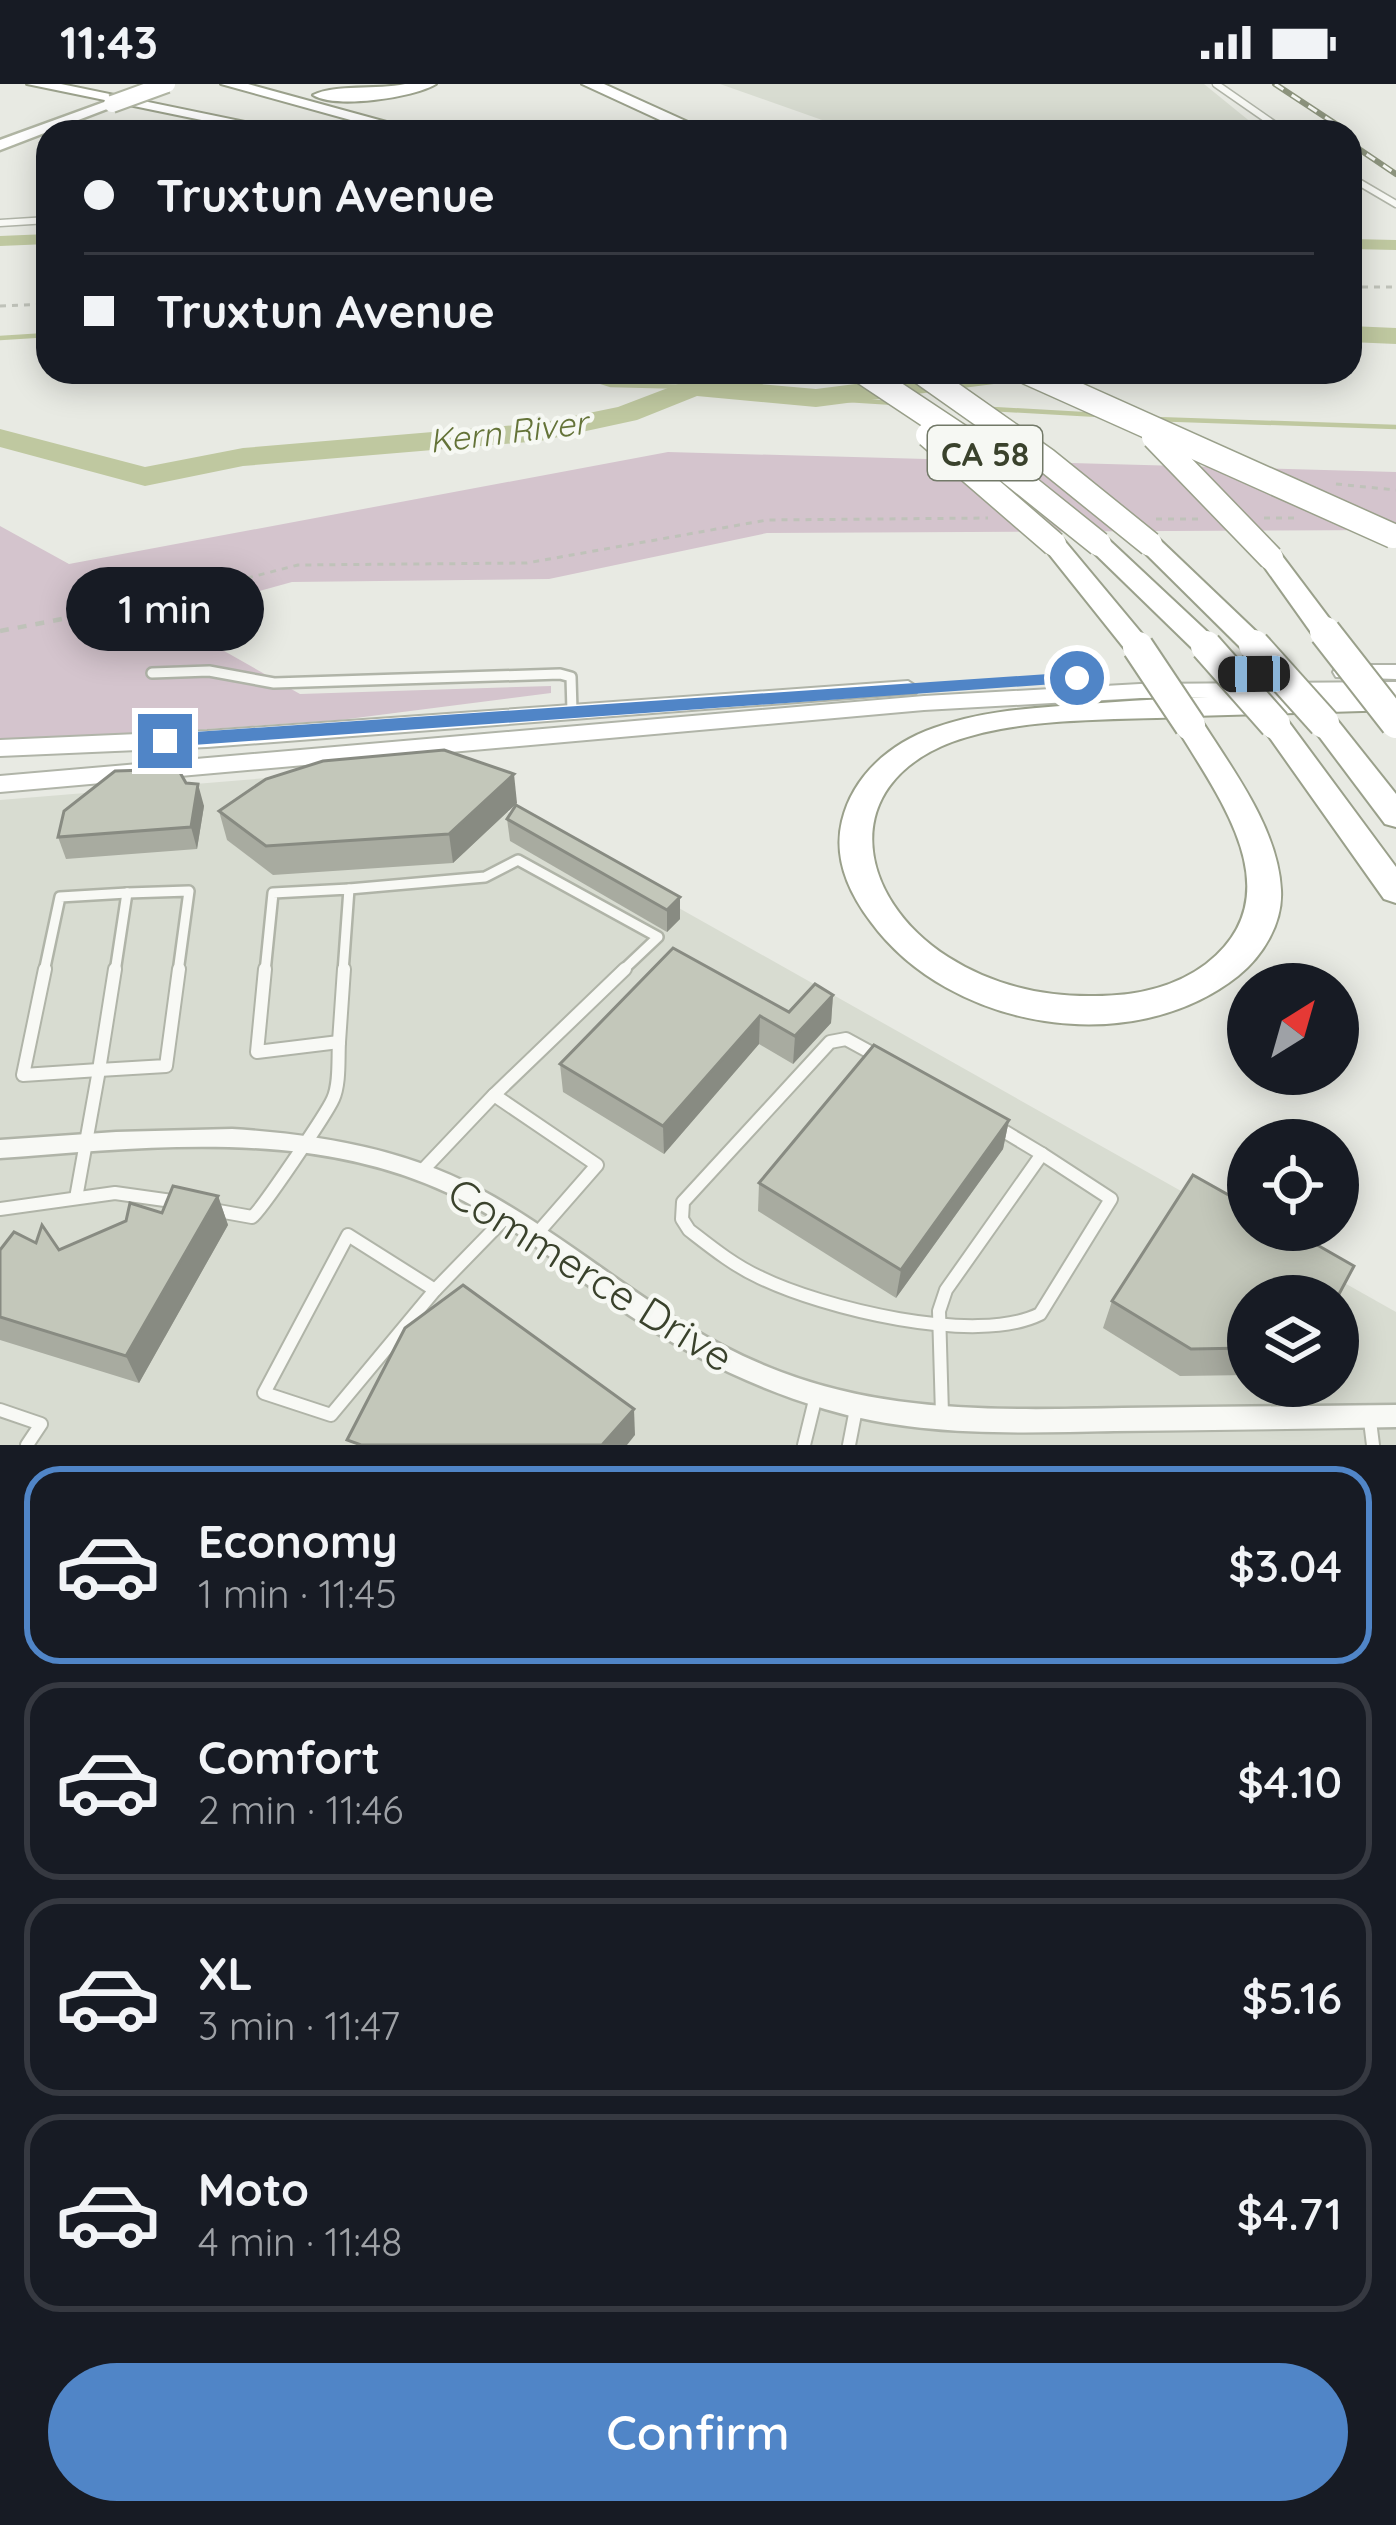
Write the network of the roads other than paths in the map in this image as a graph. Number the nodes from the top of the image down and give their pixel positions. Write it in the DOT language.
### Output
graph roads {
  1 [pos="35,84"];
  2 [pos="71,84"];
  3 [pos="140,84"];
  4 [pos="167,84"];
  5 [pos="230,84"];
  6 [pos="264,84"];
  7 [pos="428,84"];
  8 [pos="590,84"];
  9 [pos="1216,84"];
  10 [pos="103,102"];
  11 [pos="47,120"];
  12 [pos="60,120"];
  13 [pos="224,120"];
  14 [pos="229,120"];
  15 [pos="368,120"];
  16 [pos="673,120"];
  17 [pos="1268,120"];
  18 [pos="36,123"];
  19 [pos="36,130"];
  20 [pos="0,135"];
  21 [pos="0,145"];
  22 [pos="1362,184"];
  23 [pos="1396,204"];
  24 [pos="36,221"];
  25 [pos="0,223"];
  26 [pos="857,384"];
  27 [pos="881,384"];
  28 [pos="938,384"];
  29 [pos="1054,384"];
  30 [pos="1092,384"];
  31 [pos="1395,537"];
  32 [pos="1396,672"];
  33 [pos="152,673"];
  34 [pos="1396,689"];
  35 [pos="1396,700"];
  36 [pos="1178,707"];
  37 [pos="1178,707"];
  38 [pos="1178,707"];
  39 [pos="1178,707"];
  40 [pos="572,711"];
  41 [pos="1396,723"];
  42 [pos="207,739"];
  43 [pos="0,748"];
  44 [pos="377,753"];
  45 [pos="0,782"];
  46 [pos="1396,816"];
  47 [pos="349,889"];
  48 [pos="1396,891"];
  49 [pos="127,893"];
  50 [pos="339,1042"];
  51 [pos="892,1065"];
  52 [pos="98,1074"];
  53 [pos="494,1095"];
  54 [pos="990,1123"];
  55 [pos="302,1141"];
  56 [pos="87,1143"];
  57 [pos="0,1149"];
  58 [pos="1042,1154"];
  59 [pos="421,1172"];
  60 [pos="76,1198"];
  61 [pos="0,1209"];
  62 [pos="507,1216"];
  63 [pos="535,1236"];
  64 [pos="449,1275"];
  65 [pos="467,1289"];
  66 [pos="435,1290"];
  67 [pos="939,1325"];
  68 [pos="816,1396"];
  69 [pos="857,1406"];
  70 [pos="0,1410"];
  71 [pos="1370,1417"];
  72 [pos="1396,1417"];
  73 [pos="942,1419"];
  74 [pos="28,1445"];
  75 [pos="805,1445"];
  76 [pos="849,1445"];
  77 [pos="1373,1445"];
  1 -- 13 [label="highway"];
  2 -- 14 [label="highway"];
  3 -- 10 [label="main road"];
  4 -- 10 [label="main road, bridge"];
  5 -- 15 [label="highway"];
  6 -- 7 [label="highway"];
  8 -- 16 [label="highway"];
  9 -- 17 [label="lane"];
  10 -- 11 [label="main road"];
  10 -- 12 [label="main road"];
  18 -- 20 [label="main road"];
  19 -- 21 [label="main road"];
  22 -- 23 [label="lane"];
  24 -- 25 [label="lane"];
  26 -- 36 [label="highway, bridge"];
  27 -- 48 [label="highway, CA 58, bridge"];
  28 -- 46 [label="highway, CA 58, bridge"];
  29 -- 31 [label="highway, bridge"];
  30 -- 41 [label="highway, bridge"];
  32 -- 40 [label="main road"];
  33 -- 40 [label="lane"];
  34 -- 44 [label="main road"];
  35 -- 39 [label="highway, bridge"];
  37 -- 38 [label="highway, bridge"];
  40 -- 42 [label="main road"];
  40 -- 44 [label="main road"];
  42 -- 43 [label="main road"];
  42 -- 45 [label="main road"];
  44 -- 45 [label="main road"];
  47 -- 50 [label="lane"];
  47 -- 50 [label="lane"];
  47 -- 53 [label="lane"];
  49 -- 52 [label="lane"];
  49 -- 52 [label="lane"];
  49 -- 52 [label="lane"];
  50 -- 55 [label="lane"];
  51 -- 67 [label="lane"];
  52 -- 56 [label="lane"];
  53 -- 59 [label="lane"];
  53 -- 63 [label="lane"];
  54 -- 58 [label="lane"];
  55 -- 56 [label="street, Commerce Drive"];
  55 -- 59 [label="street, Commerce Drive"];
  55 -- 60 [label="lane"];
  56 -- 57 [label="street, Commerce Drive"];
  56 -- 60 [label="lane"];
  58 -- 67 [label="lane"];
  58 -- 67 [label="lane"];
  59 -- 62 [label="street, Commerce Drive"];
  60 -- 61 [label="lane"];
  62 -- 63 [label="street, Commerce Drive"];
  62 -- 64 [label="lane"];
  63 -- 68 [label="street, Commerce Drive"];
  64 -- 65 [label="lane"];
  64 -- 66 [label="lane"];
  66 -- 66 [label="lane"];
  67 -- 73 [label="lane"];
  68 -- 69 [label="street, Commerce Drive"];
  68 -- 75 [label="lane"];
  69 -- 73 [label="street, Commerce Drive"];
  69 -- 76 [label="lane"];
  70 -- 74 [label="lane"];
  71 -- 72 [label="street, Commerce Drive"];
  71 -- 73 [label="street, Commerce Drive"];
  71 -- 77 [label="lane"];
}
